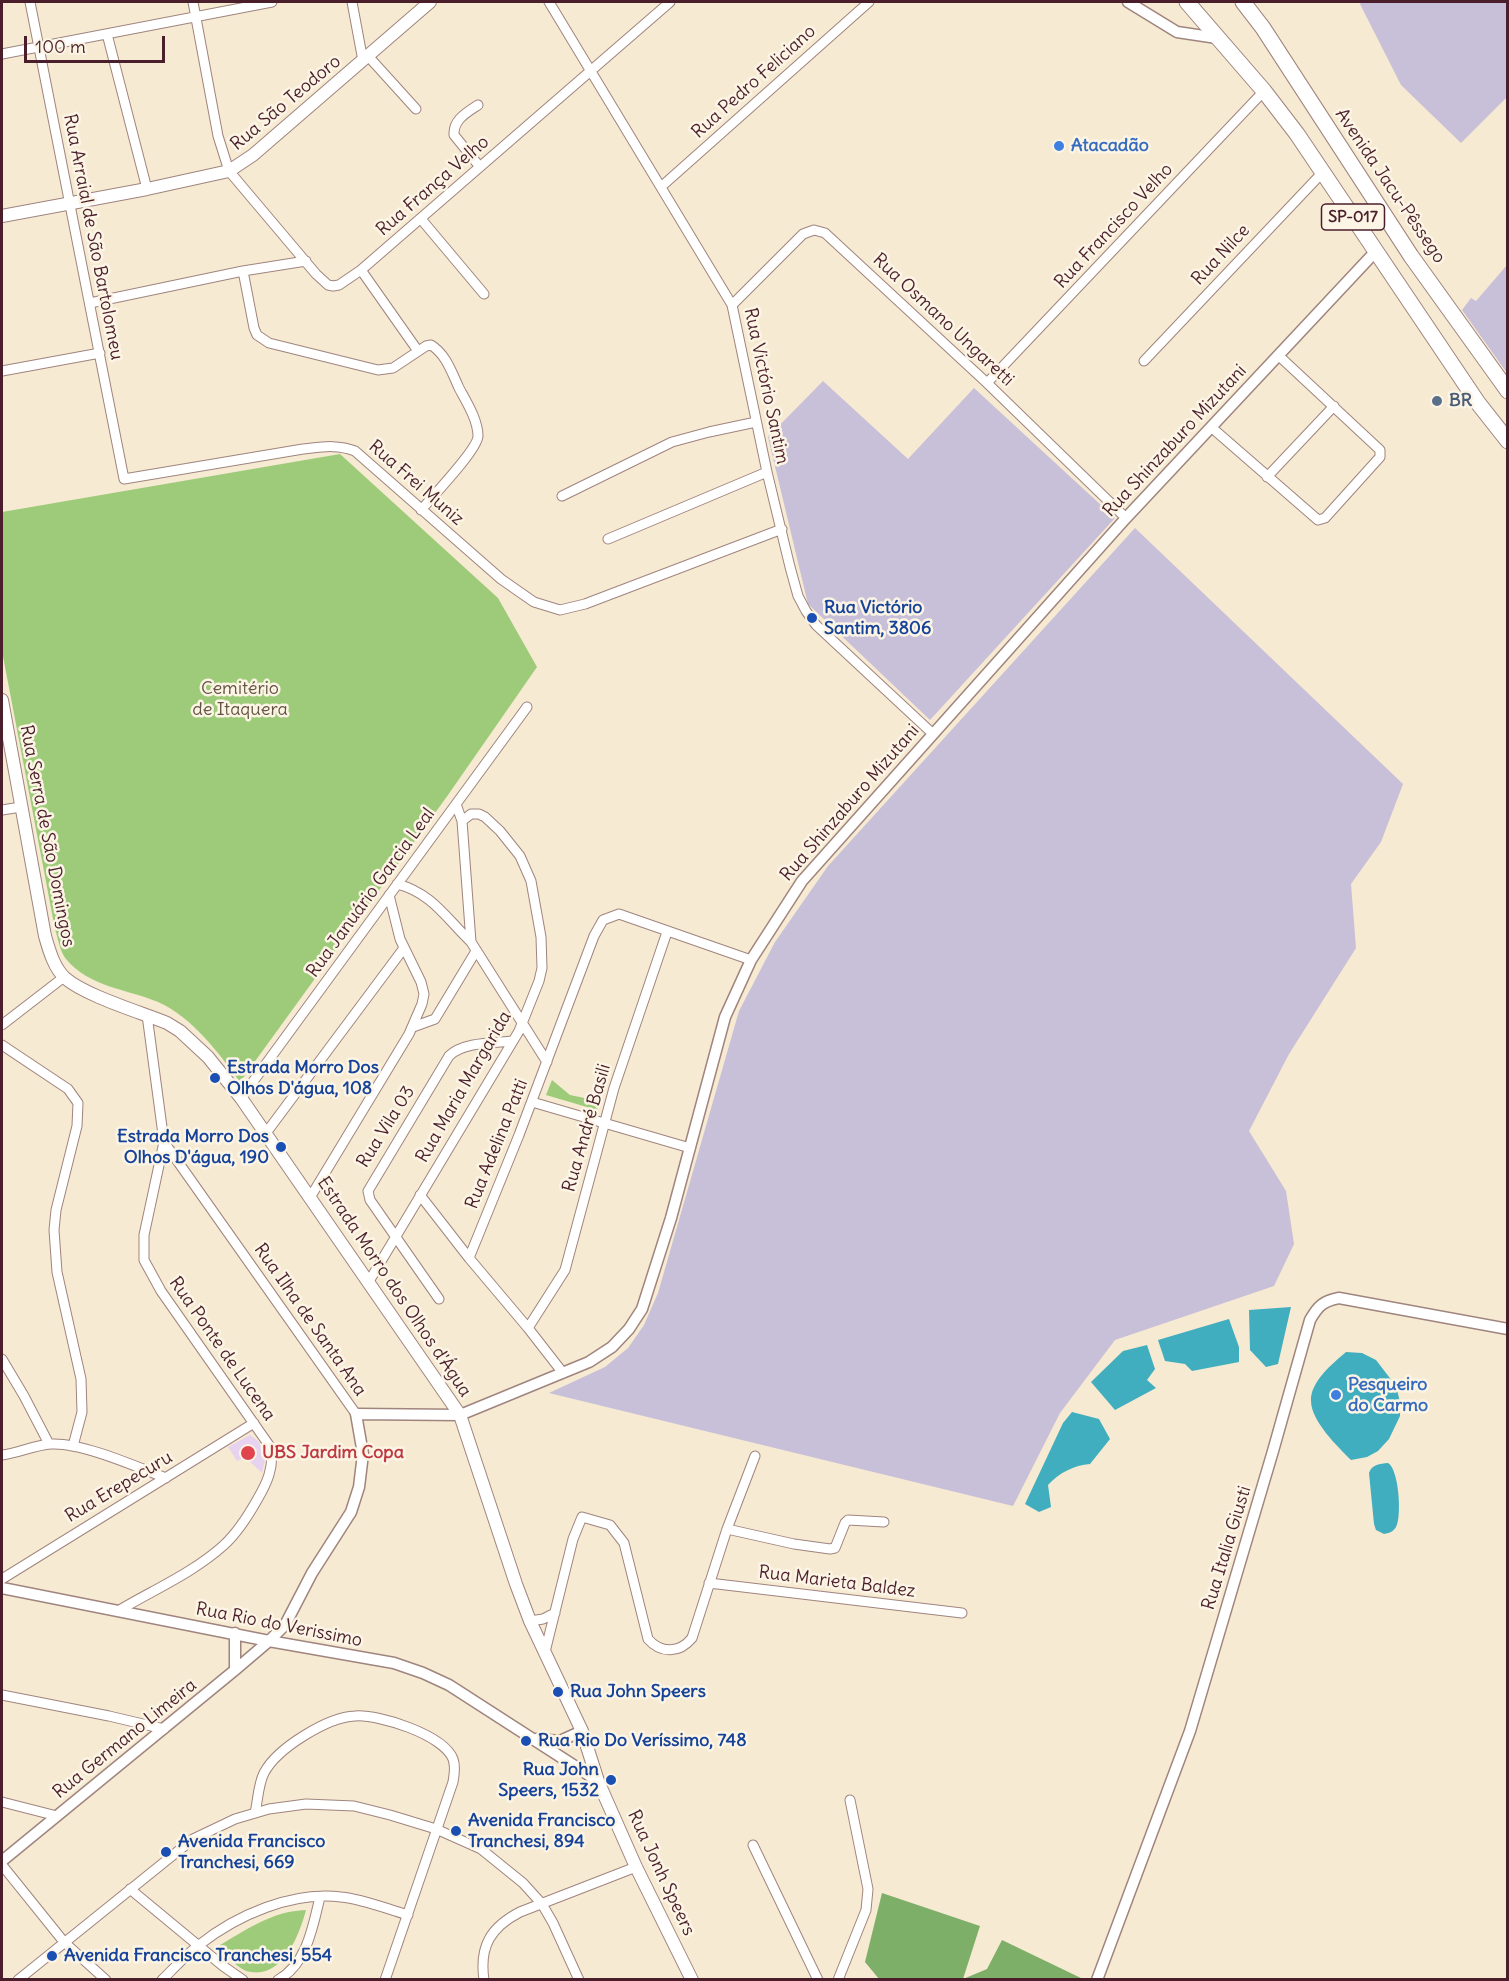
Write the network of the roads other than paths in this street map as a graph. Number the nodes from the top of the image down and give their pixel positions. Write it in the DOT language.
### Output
graph roads {
  1 [pos="30,2"];
  2 [pos="193,2"];
  3 [pos="272,2"];
  4 [pos="352,2"];
  5 [pos="430,2"];
  6 [pos="549,2"];
  7 [pos="670,2"];
  8 [pos="869,2"];
  9 [pos="1128,2"];
  10 [pos="1187,2"];
  11 [pos="1243,2"];
  12 [pos="1198,16"];
  13 [pos="196,18"];
  14 [pos="1177,32"];
  15 [pos="107,34"];
  16 [pos="1217,38"];
  17 [pos="38,48"];
  18 [pos="2,54"];
  19 [pos="365,58"];
  20 [pos="590,71"];
  21 [pos="1264,91"];
  22 [pos="478,105"];
  23 [pos="416,109"];
  24 [pos="480,167"];
  25 [pos="229,171"];
  26 [pos="1323,172"];
  27 [pos="662,186"];
  28 [pos="147,189"];
  29 [pos="69,203"];
  30 [pos="2,216"];
  31 [pos="421,219"];
  32 [pos="1376,251"];
  33 [pos="306,261"];
  34 [pos="361,270"];
  35 [pos="243,271"];
  36 [pos="484,294"];
  37 [pos="90,303"];
  38 [pos="732,306"];
  39 [pos="418,351"];
  40 [pos="100,353"];
  41 [pos="1278,355"];
  42 [pos="1144,361"];
  43 [pos="2,371"];
  44 [pos="987,383"];
  45 [pos="1508,391"];
  46 [pos="1334,406"];
  47 [pos="756,422"];
  48 [pos="1211,427"];
  49 [pos="1508,441"];
  50 [pos="767,472"];
  51 [pos="1268,477"];
  52 [pos="124,479"];
  53 [pos="562,496"];
  54 [pos="421,510"];
  55 [pos="1126,518"];
  56 [pos="782,529"];
  57 [pos="608,539"];
  58 [pos="2,700"];
  59 [pos="527,707"];
  60 [pos="932,733"];
  61 [pos="456,804"];
  62 [pos="21,807"];
  63 [pos="2,810"];
  64 [pos="462,821"];
  65 [pos="397,884"];
  66 [pos="389,895"];
  67 [pos="667,932"];
  68 [pos="471,942"];
  69 [pos="404,948"];
  70 [pos="476,951"];
  71 [pos="751,960"];
  72 [pos="64,977"];
  73 [pos="147,1015"];
  74 [pos="523,1022"];
  75 [pos="2,1025"];
  76 [pos="413,1027"];
  77 [pos="512,1041"];
  78 [pos="2,1045"];
  79 [pos="547,1062"];
  80 [pos="241,1098"];
  81 [pos="532,1102"];
  82 [pos="604,1123"];
  83 [pos="266,1133"];
  84 [pos="164,1142"];
  85 [pos="690,1148"];
  86 [pos="420,1195"];
  87 [pos="311,1196"];
  88 [pos="394,1237"];
  89 [pos="469,1258"];
  90 [pos="368,1284"];
  91 [pos="439,1299"];
  92 [pos="528,1328"];
  93 [pos="1508,1329"];
  94 [pos="2,1359"];
  95 [pos="563,1373"];
  96 [pos="356,1414"];
  97 [pos="460,1415"];
  98 [pos="254,1423"];
  99 [pos="49,1444"];
  100 [pos="73,1446"];
  101 [pos="2,1455"];
  102 [pos="755,1456"];
  103 [pos="166,1478"];
  104 [pos="884,1522"];
  105 [pos="727,1529"];
  106 [pos="2,1579"];
  107 [pos="710,1583"];
  108 [pos="2,1588"];
  109 [pos="118,1611"];
  110 [pos="555,1612"];
  111 [pos="962,1613"];
  112 [pos="530,1621"];
  113 [pos="235,1633"];
  114 [pos="269,1641"];
  115 [pos="545,1652"];
  116 [pos="235,1670"];
  117 [pos="2,1695"];
  118 [pos="164,1729"];
  119 [pos="582,1731"];
  120 [pos="533,1738"];
  121 [pos="598,1781"];
  122 [pos="850,1800"];
  123 [pos="2,1802"];
  124 [pos="255,1814"];
  125 [pos="57,1816"];
  126 [pos="436,1829"];
  127 [pos="753,1845"];
  128 [pos="2,1863"];
  129 [pos="636,1867"];
  130 [pos="130,1889"];
  131 [pos="320,1897"];
  132 [pos="542,1904"];
  133 [pos="408,1915"];
  134 [pos="64,1942"];
  135 [pos="198,1946"];
  136 [pos="386,1979"];
  137 [pos="18,1980"];
  138 [pos="106,1980"];
  139 [pos="162,1980"];
  140 [pos="243,1980"];
  141 [pos="278,1980"];
  142 [pos="484,1980"];
  143 [pos="579,1980"];
  144 [pos="692,1980"];
  145 [pos="818,1980"];
  146 [pos="838,1980"];
  147 [pos="1097,1980"];
  1 -- 17 [label="street, Rua Arraial de São Bartolomeu"];
  2 -- 13 [label="street"];
  3 -- 13 [label="street"];
  4 -- 19 [label="street"];
  5 -- 19 [label="main road, Rua São Teodoro"];
  6 -- 20 [label="street, Rua Victório Santim"];
  7 -- 20 [label="street, Rua França Velho"];
  8 -- 27 [label="street, Rua Pedro Feliciano"];
  9 -- 14 [label="street"];
  10 -- 12 [label="highway, SP-017"];
  11 -- 45 [label="highway, Avenida Jacu-Pêssego / SP-017"];
  12 -- 14 [label="street"];
  12 -- 16 [label="highway, SP-017"];
  13 -- 15 [label="street"];
  13 -- 25 [label="street"];
  14 -- 16 [label="street"];
  15 -- 17 [label="street"];
  15 -- 28 [label="street"];
  16 -- 21 [label="highway, SP-017"];
  17 -- 18 [label="street"];
  17 -- 29 [label="street, Rua Arraial de São Bartolomeu"];
  19 -- 23 [label="street"];
  19 -- 25 [label="main road, Rua São Teodoro"];
  20 -- 24 [label="street, Rua França Velho"];
  20 -- 27 [label="street, Rua Victório Santim"];
  21 -- 26 [label="highway, SP-017"];
  21 -- 44 [label="street, Rua Francisco Velho"];
  22 -- 24 [label="street"];
  24 -- 31 [label="street, Rua França Velho"];
  25 -- 28 [label="main road, Rua São Teodoro"];
  25 -- 33 [label="street, Rua França Velho"];
  26 -- 32 [label="highway, SP-017"];
  26 -- 42 [label="street, Rua Nilce"];
  27 -- 38 [label="street, Rua Victório Santim"];
  28 -- 29 [label="main road, Rua São Teodoro"];
  29 -- 30 [label="main road, Rua São Teodoro"];
  29 -- 37 [label="street, Rua Arraial de São Bartolomeu"];
  31 -- 34 [label="street, Rua França Velho"];
  31 -- 36 [label="street"];
  32 -- 41 [label="street, Rua Shinzaburo Mizutani"];
  32 -- 49 [label="highway, SP-017"];
  33 -- 34 [label="street, Rua França Velho"];
  33 -- 35 [label="street"];
  34 -- 39 [label="street"];
  35 -- 37 [label="street"];
  35 -- 39 [label="street"];
  37 -- 40 [label="street, Rua Arraial de São Bartolomeu"];
  38 -- 44 [label="street, Rua Osmano Ungaretti"];
  38 -- 47 [label="street, Rua Victório Santim"];
  39 -- 54 [label="street"];
  40 -- 43 [label="street"];
  40 -- 52 [label="street, Rua Arraial de São Bartolomeu"];
  41 -- 46 [label="street"];
  41 -- 48 [label="street, Rua Shinzaburo Mizutani"];
  44 -- 55 [label="street, Rua Osmano Ungaretti"];
  46 -- 51 [label="street"];
  46 -- 51 [label="street"];
  47 -- 50 [label="street, Rua Victório Santim"];
  47 -- 53 [label="street"];
  48 -- 51 [label="street"];
  48 -- 55 [label="street, Rua Shinzaburo Mizutani"];
  50 -- 56 [label="street, Rua Victório Santim"];
  50 -- 57 [label="street"];
  52 -- 54 [label="street, Rua Frei Muniz"];
  54 -- 56 [label="street, Rua Frei Muniz"];
  55 -- 60 [label="street, Rua Shinzaburo Mizutani"];
  56 -- 60 [label="street, Rua Victório Santim"];
  58 -- 62 [label="main road, Rua Serra de São Domingos"];
  59 -- 61 [label="street, Rua Januário Garcia Leal"];
  60 -- 71 [label="street, Rua Shinzaburo Mizutani"];
  61 -- 64 [label="street"];
  61 -- 65 [label="street, Rua Januário Garcia Leal"];
  62 -- 63 [label="street"];
  62 -- 72 [label="main road, Rua Serra de São Domingos"];
  64 -- 68 [label="street"];
  64 -- 74 [label="street, Rua Maria Margarida"];
  65 -- 66 [label="street, Rua Januário Garcia Leal"];
  65 -- 68 [label="street"];
  66 -- 69 [label="street"];
  66 -- 80 [label="street, Rua Januário Garcia Leal"];
  67 -- 71 [label="street"];
  67 -- 79 [label="street, Rua Adelina Patti"];
  67 -- 82 [label="street, Rua André Basili"];
  68 -- 70 [label="street"];
  69 -- 76 [label="street"];
  69 -- 83 [label="street"];
  70 -- 74 [label="street"];
  70 -- 76 [label="street"];
  71 -- 85 [label="street, Rua Shinzaburo Mizutani"];
  72 -- 73 [label="main road, Estrada Morro dos Olhos d'Água"];
  72 -- 75 [label="street"];
  73 -- 80 [label="main road, Estrada Morro dos Olhos d'Água"];
  73 -- 84 [label="street, Rua Ilha de Santa Ana"];
  74 -- 77 [label="street, Rua Maria Margarida"];
  74 -- 79 [label="street"];
  76 -- 87 [label="street"];
  77 -- 86 [label="street, Rua Maria Margarida"];
  77 -- 88 [label="street, Rua Vila 03"];
  78 -- 100 [label="street"];
  79 -- 81 [label="street, Rua Adelina Patti"];
  80 -- 83 [label="main road, Estrada Morro dos Olhos d'Água"];
  81 -- 82 [label="street"];
  81 -- 89 [label="street, Rua Adelina Patti"];
  82 -- 85 [label="street"];
  82 -- 92 [label="street, Rua André Basili"];
  83 -- 87 [label="main road, Estrada Morro dos Olhos d'Água"];
  84 -- 96 [label="street, Rua Ilha de Santa Ana"];
  84 -- 98 [label="street, Rua Ponte de Lucena"];
  85 -- 95 [label="street, Rua Shinzaburo Mizutani"];
  86 -- 88 [label="street, Rua Maria Margarida"];
  86 -- 89 [label="street"];
  87 -- 90 [label="main road, Estrada Morro dos Olhos d'Água"];
  88 -- 90 [label="street, Rua Maria Margarida"];
  88 -- 91 [label="street, Rua Vila 03"];
  89 -- 92 [label="street"];
  90 -- 97 [label="main road, Estrada Morro dos Olhos d'Água"];
  92 -- 95 [label="street"];
  93 -- 147 [label="street, Rua Italia Giusti"];
  94 -- 99 [label="street"];
  95 -- 97 [label="street, Rua Shinzaburo Mizutani"];
  96 -- 97 [label="street, Rua Shinzaburo Mizutani"];
  96 -- 114 [label="street, Rua Ilha de Santa Ana"];
  97 -- 112 [label="main road, Estrada Morro dos Olhos d'Água"];
  98 -- 103 [label="street, Rua Erepecuru"];
  98 -- 109 [label="street, Rua Ponte de Lucena"];
  99 -- 100 [label="street"];
  99 -- 101 [label="street"];
  100 -- 103 [label="street"];
  102 -- 105 [label="street"];
  103 -- 106 [label="street, Rua Erepecuru"];
  104 -- 105 [label="street"];
  105 -- 107 [label="street"];
  107 -- 110 [label="street"];
  107 -- 111 [label="street, Rua Marieta Baldez"];
  108 -- 109 [label="street, Rua Rio do Verissimo"];
  109 -- 113 [label="street, Rua Rio do Verissimo"];
  110 -- 112 [label="street"];
  110 -- 115 [label="street"];
  112 -- 115 [label="main road, Estrada Morro dos Olhos d'Água"];
  113 -- 114 [label="street, Rua Rio do Verissimo"];
  113 -- 116 [label="street"];
  114 -- 116 [label="street, Rua Germano Limeira"];
  114 -- 120 [label="street, Rua Rio do Verissimo"];
  115 -- 119 [label="main road, Estrada Morro dos Olhos d'Água"];
  116 -- 118 [label="street, Rua Germano Limeira"];
  117 -- 118 [label="street"];
  118 -- 125 [label="street, Rua Germano Limeira"];
  119 -- 120 [label="street, Rua Rio do Verissimo"];
  119 -- 121 [label="main road, Estrada Morro dos Olhos d'Água"];
  120 -- 121 [label="street, Rua Rio do Verissimo"];
  121 -- 129 [label="main road, Rua Jonh Speers"];
  122 -- 146 [label="street"];
  123 -- 125 [label="street"];
  124 -- 126 [label="street"];
  124 -- 126 [label="street"];
  124 -- 130 [label="street"];
  125 -- 128 [label="street, Rua Germano Limeira"];
  126 -- 132 [label="street"];
  126 -- 133 [label="street"];
  127 -- 145 [label="street"];
  128 -- 134 [label="street"];
  129 -- 132 [label="street"];
  129 -- 144 [label="main road, Rua Jonh Speers"];
  130 -- 134 [label="street"];
  130 -- 135 [label="street"];
  131 -- 133 [label="street"];
  131 -- 135 [label="street"];
  131 -- 141 [label="street"];
  132 -- 142 [label="street"];
  132 -- 143 [label="street"];
  133 -- 136 [label="street"];
  134 -- 137 [label="street"];
  134 -- 138 [label="street"];
  135 -- 139 [label="street"];
  135 -- 140 [label="street"];
}
